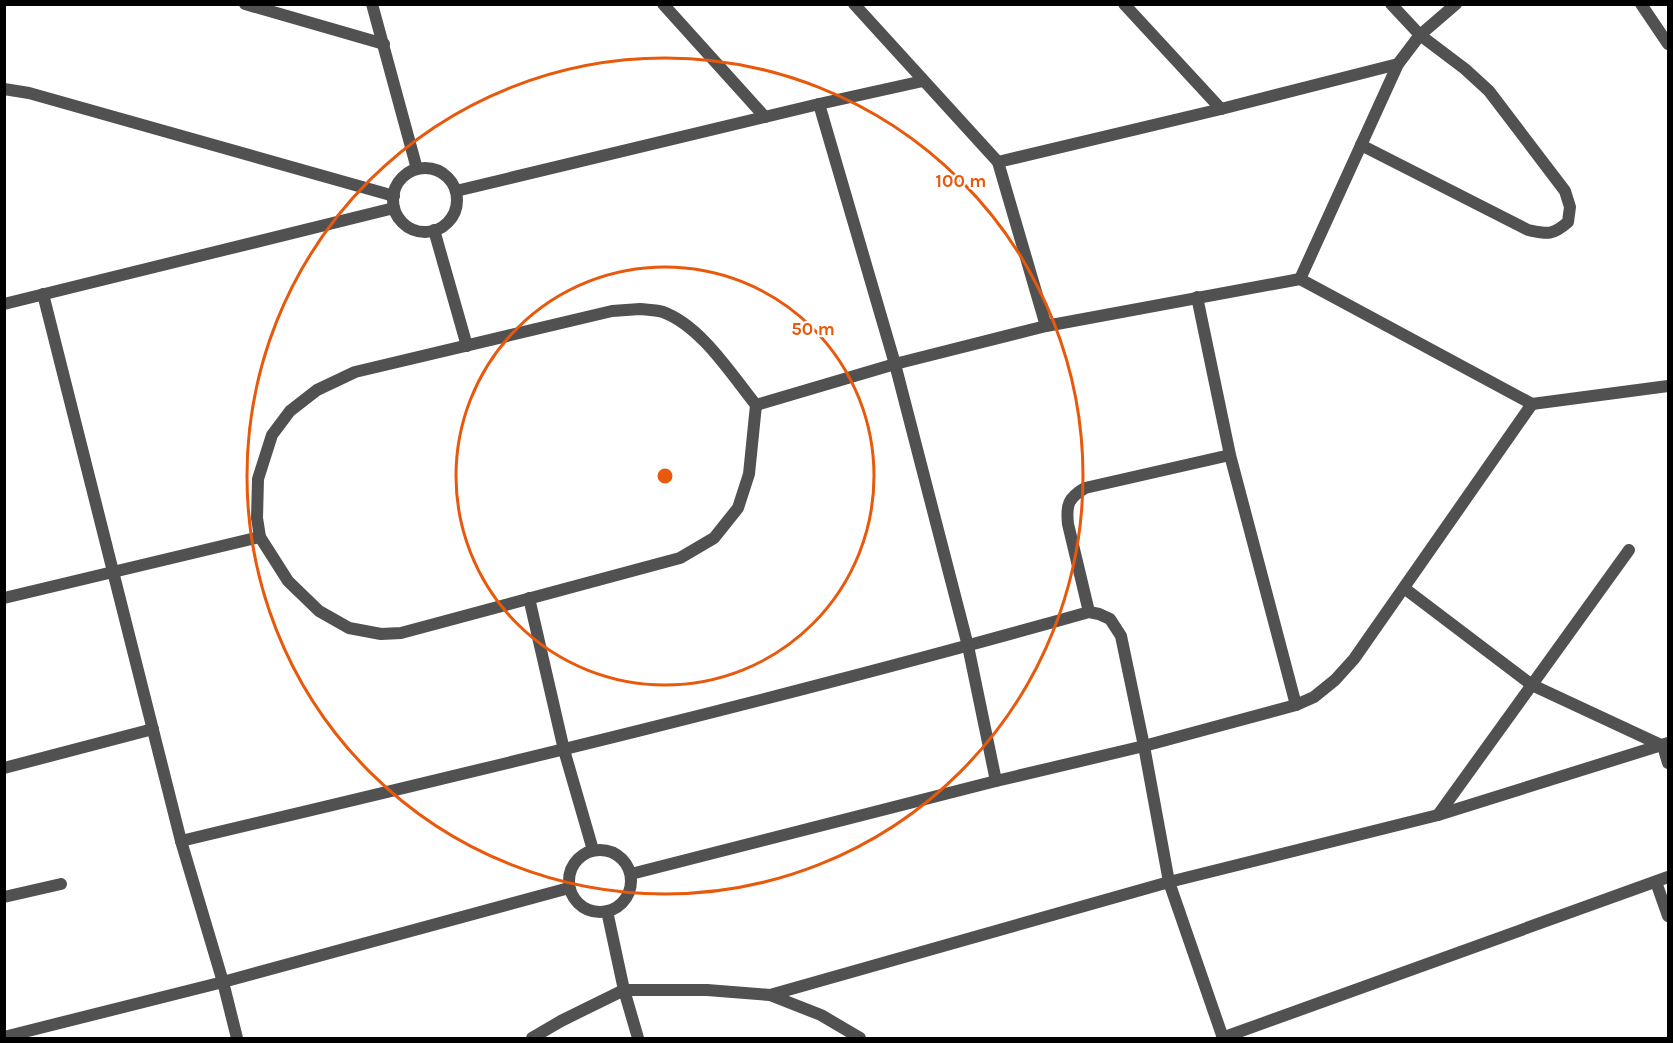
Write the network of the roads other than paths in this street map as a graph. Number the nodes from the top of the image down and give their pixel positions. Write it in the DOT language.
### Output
graph roads {
  1 [pos="245,4"];
  2 [pos="372,4"];
  3 [pos="663,4"];
  4 [pos="854,4"];
  5 [pos="1124,4"];
  6 [pos="1391,4"];
  7 [pos="1456,4"];
  8 [pos="1641,4"];
  9 [pos="1420,35"];
  10 [pos="384,44"];
  11 [pos="1668,44"];
  12 [pos="1398,64"];
  13 [pos="923,81"];
  14 [pos="4,89"];
  15 [pos="819,104"];
  16 [pos="1221,109"];
  17 [pos="765,117"];
  18 [pos="1361,145"];
  19 [pos="998,162"];
  20 [pos="417,169"];
  21 [pos="456,191"];
  22 [pos="394,202"];
  23 [pos="434,230"];
  24 [pos="1300,279"];
  25 [pos="43,294"];
  26 [pos="1197,297"];
  27 [pos="4,304"];
  28 [pos="1046,326"];
  29 [pos="467,346"];
  30 [pos="895,364"];
  31 [pos="1668,386"];
  32 [pos="1532,404"];
  33 [pos="756,405"];
  34 [pos="1230,455"];
  35 [pos="260,537"];
  36 [pos="1629,550"];
  37 [pos="112,572"];
  38 [pos="1404,588"];
  39 [pos="4,598"];
  40 [pos="529,598"];
  41 [pos="1089,612"];
  42 [pos="968,646"];
  43 [pos="1532,685"];
  44 [pos="1296,705"];
  45 [pos="153,729"];
  46 [pos="1666,744"];
  47 [pos="1144,746"];
  48 [pos="564,750"];
  49 [pos="1668,763"];
  50 [pos="4,768"];
  51 [pos="996,781"];
  52 [pos="1438,815"];
  53 [pos="181,842"];
  54 [pos="593,850"];
  55 [pos="631,874"];
  56 [pos="1668,877"];
  57 [pos="1169,882"];
  58 [pos="1656,882"];
  59 [pos="61,884"];
  60 [pos="569,888"];
  61 [pos="4,897"];
  62 [pos="607,912"];
  63 [pos="1668,916"];
  64 [pos="223,982"];
  65 [pos="624,990"];
  66 [pos="770,995"];
  67 [pos="4,1037"];
  68 [pos="237,1038"];
  69 [pos="532,1038"];
  70 [pos="638,1038"];
  71 [pos="860,1038"];
  72 [pos="1223,1038"];
  1 -- 10 [label="street"];
  2 -- 10 [label="street"];
  3 -- 17 [label="street"];
  4 -- 13 [label="street"];
  5 -- 16 [label="street"];
  6 -- 9 [label="street"];
  7 -- 9 [label="street"];
  8 -- 11 [label="street"];
  9 -- 12 [label="street"];
  9 -- 18 [label="street"];
  10 -- 20 [label="street"];
  12 -- 16 [label="street"];
  12 -- 18 [label="street"];
  13 -- 15 [label="street"];
  13 -- 19 [label="street"];
  14 -- 22 [label="street"];
  15 -- 17 [label="street"];
  15 -- 30 [label="street"];
  16 -- 19 [label="street"];
  17 -- 21 [label="street"];
  18 -- 24 [label="street"];
  19 -- 28 [label="street"];
  20 -- 21 [label="street"];
  20 -- 22 [label="street"];
  21 -- 23 [label="street"];
  22 -- 23 [label="street"];
  22 -- 25 [label="street"];
  23 -- 29 [label="street"];
  24 -- 26 [label="street"];
  24 -- 32 [label="street"];
  25 -- 27 [label="street"];
  25 -- 37 [label="street"];
  26 -- 28 [label="street"];
  26 -- 34 [label="street"];
  28 -- 30 [label="street"];
  29 -- 33 [label="street"];
  29 -- 35 [label="street"];
  30 -- 33 [label="street"];
  30 -- 42 [label="street"];
  31 -- 32 [label="street"];
  32 -- 38 [label="street"];
  33 -- 40 [label="street"];
  34 -- 41 [label="street"];
  34 -- 44 [label="street"];
  35 -- 37 [label="street"];
  35 -- 40 [label="street"];
  36 -- 43 [label="street"];
  37 -- 39 [label="street"];
  37 -- 45 [label="street"];
  38 -- 43 [label="street"];
  38 -- 44 [label="street"];
  40 -- 48 [label="street"];
  41 -- 42 [label="street"];
  41 -- 47 [label="street"];
  42 -- 48 [label="street"];
  42 -- 51 [label="street"];
  43 -- 46 [label="street"];
  43 -- 52 [label="street"];
  44 -- 47 [label="street"];
  45 -- 50 [label="street"];
  45 -- 53 [label="street"];
  46 -- 49 [label="street"];
  46 -- 52 [label="street"];
  47 -- 51 [label="street"];
  47 -- 57 [label="street"];
  48 -- 53 [label="street"];
  48 -- 54 [label="street"];
  51 -- 55 [label="street"];
  52 -- 57 [label="street"];
  53 -- 64 [label="street"];
  54 -- 55 [label="street"];
  54 -- 60 [label="street"];
  55 -- 62 [label="street"];
  56 -- 58 [label="street"];
  57 -- 66 [label="street"];
  57 -- 72 [label="street"];
  58 -- 63 [label="street"];
  58 -- 72 [label="street"];
  59 -- 61 [label="street"];
  60 -- 62 [label="street"];
  60 -- 64 [label="street"];
  62 -- 65 [label="street"];
  64 -- 67 [label="street"];
  64 -- 68 [label="street"];
  65 -- 66 [label="street"];
  65 -- 69 [label="street"];
  65 -- 70 [label="street"];
  66 -- 71 [label="street"];
}
